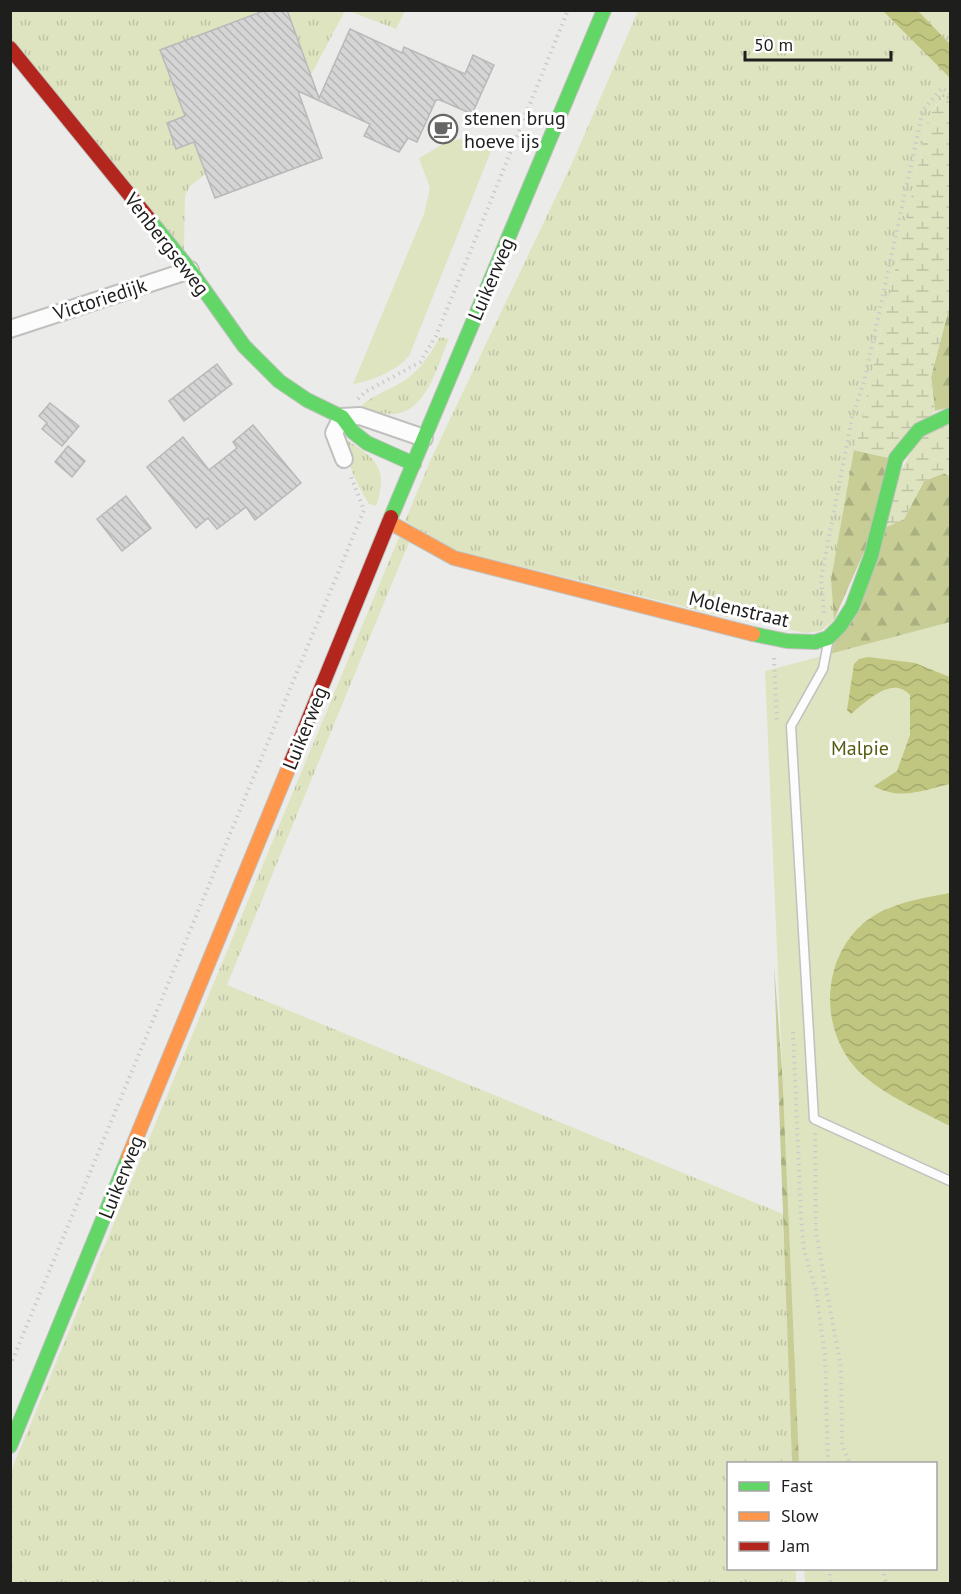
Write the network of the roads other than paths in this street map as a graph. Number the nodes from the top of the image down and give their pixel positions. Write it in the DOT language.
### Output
graph roads {
  1 [pos="604,10"];
  2 [pos="10,48"];
  3 [pos="190,270"];
  4 [pos="10,329"];
  5 [pos="951,415"];
  6 [pos="342,417"];
  7 [pos="424,438"];
  8 [pos="344,459"];
  9 [pos="414,464"];
  10 [pos="389,522"];
  11 [pos="829,637"];
  12 [pos="951,1181"];
  13 [pos="10,1446"];
  1 -- 7 [label="main road, Luikerweg"];
  2 -- 3 [label="main road, Venbergseweg"];
  3 -- 4 [label="street, Victoriedijk"];
  3 -- 6 [label="main road, Venbergseweg"];
  5 -- 11 [label="main road"];
  6 -- 7 [label="street, Venbergseweg"];
  6 -- 8 [label="street"];
  6 -- 9 [label="main road, Venbergseweg"];
  7 -- 9 [label="main road, Luikerweg"];
  9 -- 10 [label="main road, Luikerweg"];
  10 -- 11 [label="main road, Molenstraat"];
  10 -- 13 [label="main road, Luikerweg"];
  11 -- 12 [label="lane"];
}
